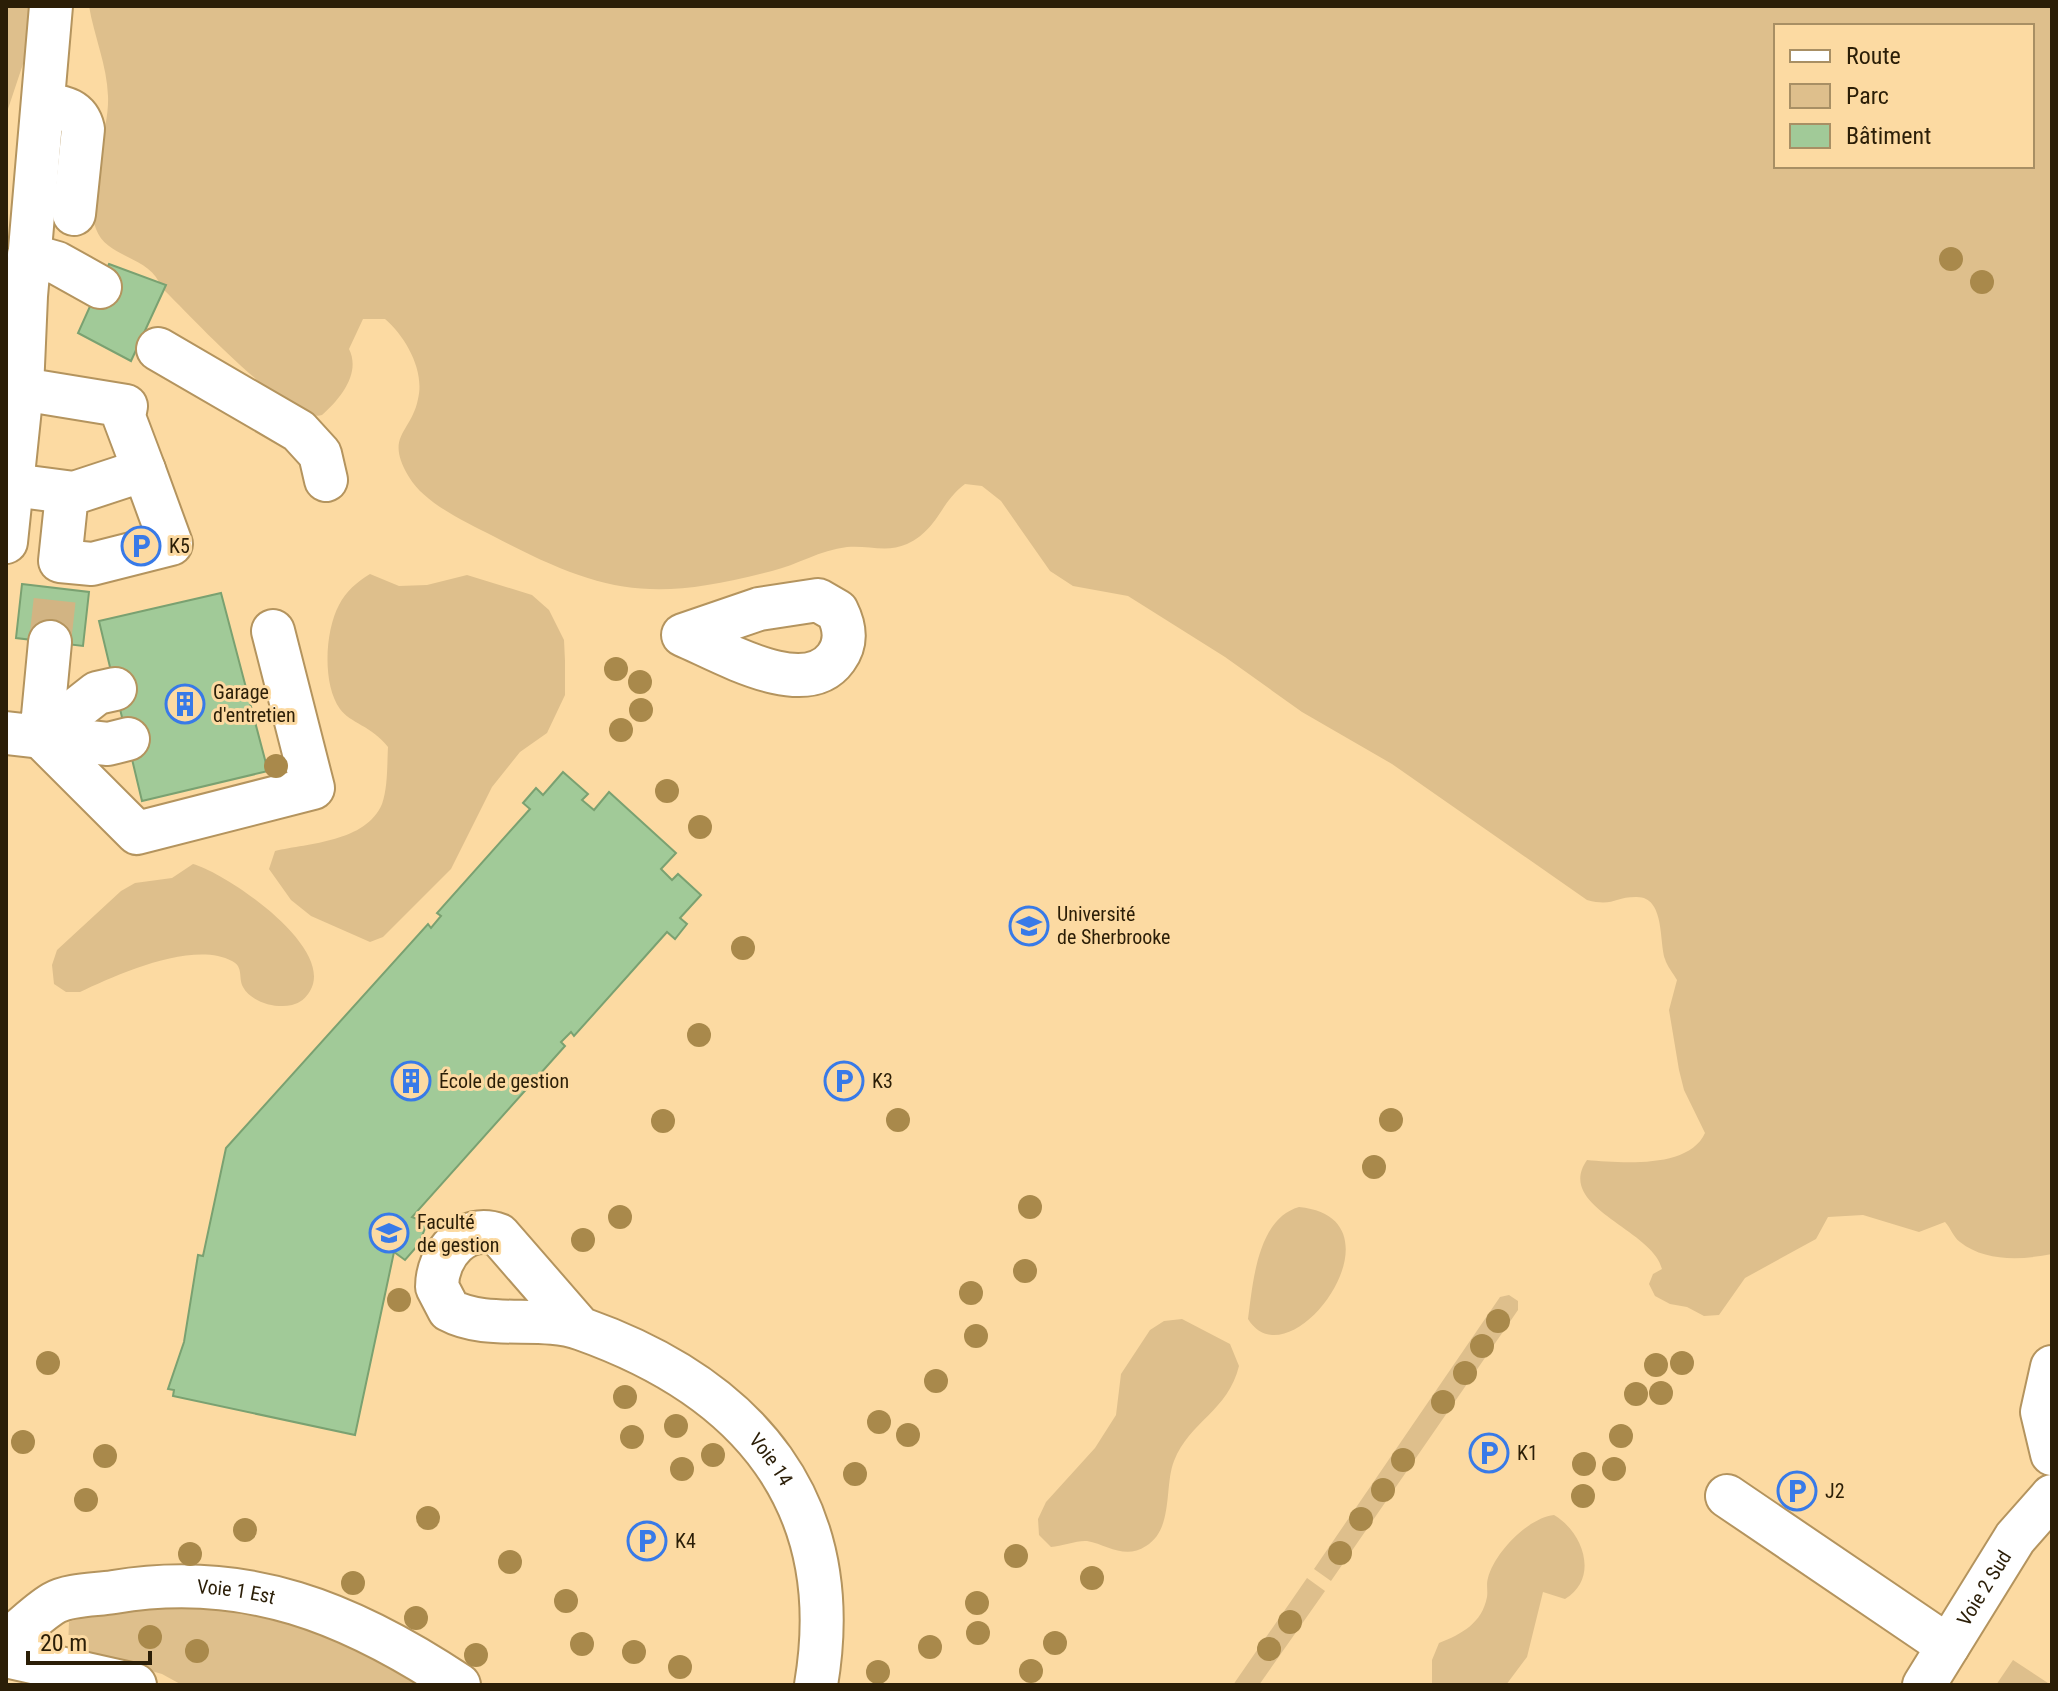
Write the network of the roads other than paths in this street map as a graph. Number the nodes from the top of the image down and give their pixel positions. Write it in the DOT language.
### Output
graph roads {
  1 [pos="51,6"];
  2 [pos="43,104"];
  3 [pos="74,214"];
  4 [pos="29,255"];
  5 [pos="100,287"];
  6 [pos="158,349"];
  7 [pos="22,389"];
  8 [pos="144,470"];
  9 [pos="326,480"];
  10 [pos="13,485"];
  11 [pos="67,494"];
  12 [pos="6,542"];
  13 [pos="273,631"];
  14 [pos="50,642"];
  15 [pos="115,689"];
  16 [pos="24,735"];
  17 [pos="128,739"];
  18 [pos="579,1327"];
  19 [pos="2052,1367"];
  20 [pos="2052,1454"];
  21 [pos="1727,1496"];
  22 [pos="2052,1496"];
  23 [pos="6,1642"];
  24 [pos="1948,1646"];
  25 [pos="6,1656"];
  26 [pos="135,1685"];
  27 [pos="459,1685"];
  28 [pos="816,1685"];
  29 [pos="1924,1685"];
  1 -- 2 [label="lane"];
  2 -- 3 [label="lane"];
  2 -- 4 [label="lane"];
  4 -- 5 [label="lane"];
  4 -- 7 [label="lane"];
  6 -- 9 [label="lane"];
  7 -- 8 [label="lane"];
  7 -- 10 [label="lane"];
  8 -- 11 [label="lane"];
  8 -- 11 [label="lane"];
  10 -- 11 [label="lane"];
  10 -- 12 [label="lane"];
  13 -- 16 [label="lane"];
  14 -- 16 [label="lane"];
  15 -- 16 [label="lane"];
  16 -- 17 [label="lane"];
  18 -- 28 [label="lane, Voie 14"];
  19 -- 20 [label="lane"];
  21 -- 24 [label="lane"];
  22 -- 24 [label="lane, Voie 2 Sud"];
  23 -- 27 [label="lane, Voie 1 Est"];
  24 -- 29 [label="lane, Voie 2 Sud"];
  25 -- 26 [label="lane"];
}
